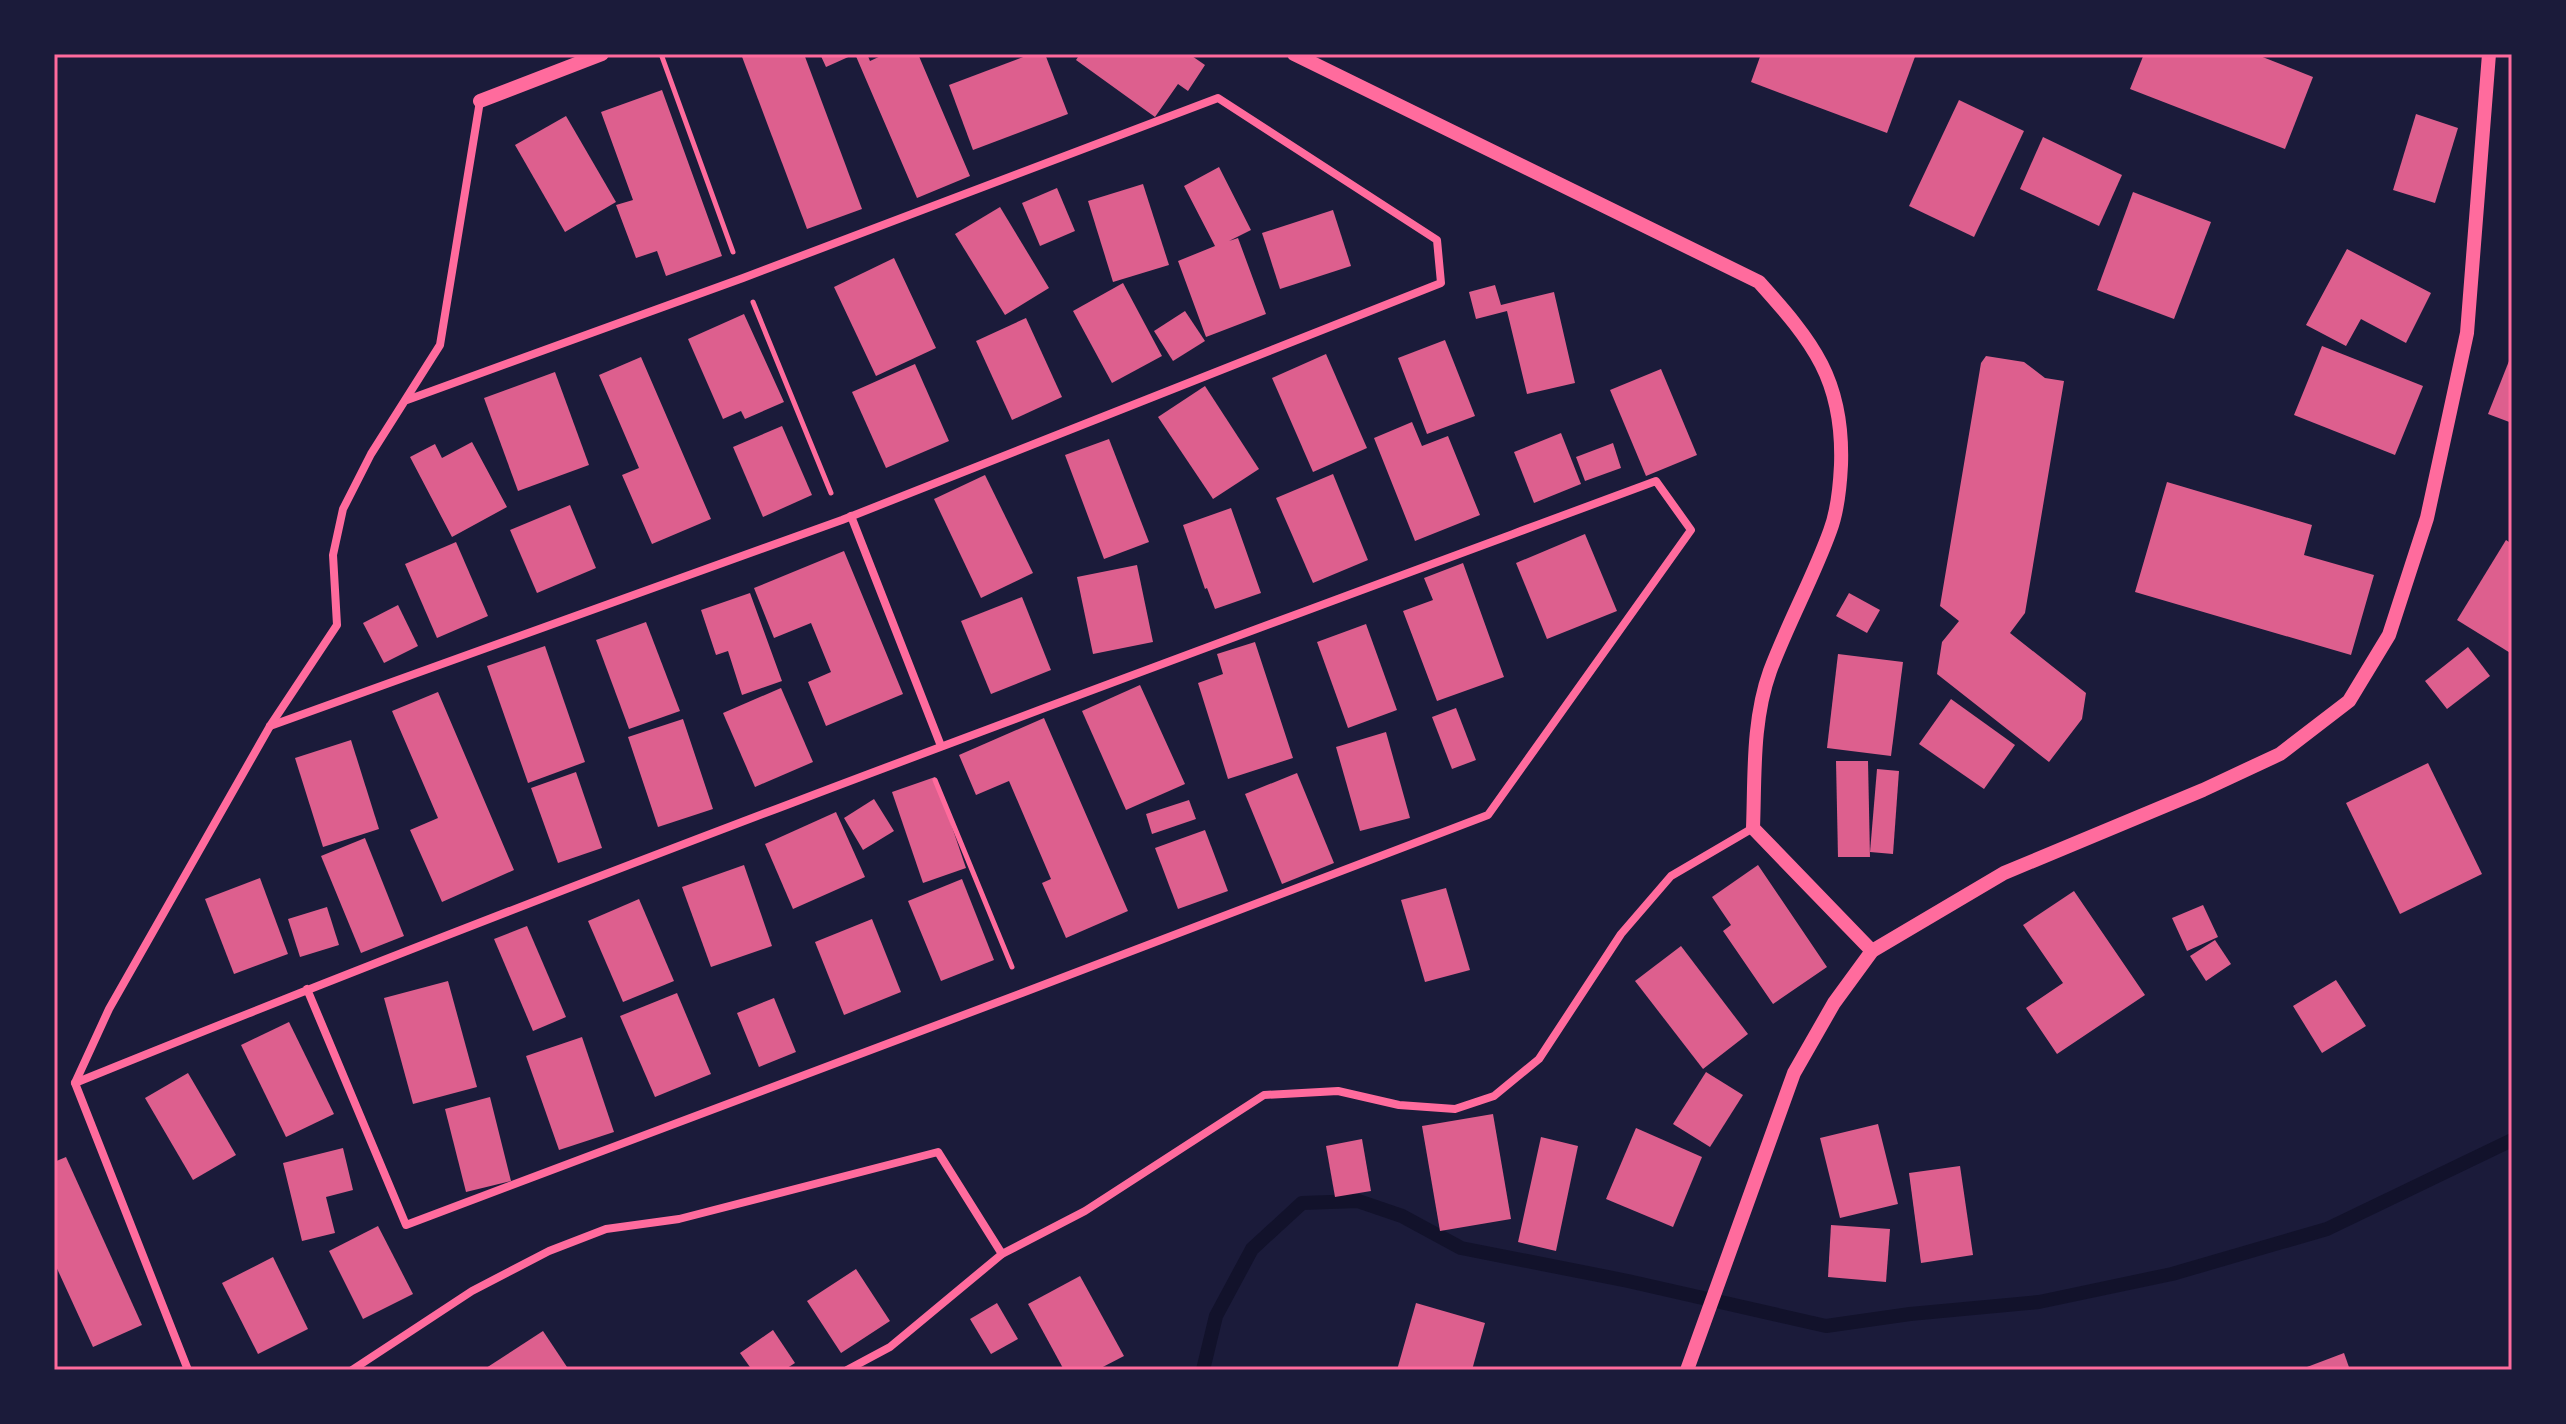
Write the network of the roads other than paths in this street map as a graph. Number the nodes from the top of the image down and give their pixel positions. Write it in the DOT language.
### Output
graph roads {
  1 [pos="602,54"];
  2 [pos="1294,54"];
  3 [pos="2489,54"];
  4 [pos="480,101"];
  5 [pos="407,400"];
  6 [pos="851,516"];
  7 [pos="270,726"];
  8 [pos="941,746"];
  9 [pos="1753,828"];
  10 [pos="1872,951"];
  11 [pos="307,989"];
  12 [pos="75,1083"];
  13 [pos="1002,1254"];
  14 [pos="188,1370"];
  15 [pos="352,1370"];
  16 [pos="847,1370"];
  17 [pos="1687,1370"];
  1 -- 4 [label="street"];
  2 -- 9 [label="street"];
  3 -- 10 [label="street"];
  4 -- 5 [label="street"];
  5 -- 6 [label="street"];
  5 -- 7 [label="street"];
  6 -- 7 [label="street"];
  6 -- 8 [label="street"];
  7 -- 12 [label="street"];
  8 -- 11 [label="street"];
  8 -- 11 [label="street"];
  9 -- 10 [label="street"];
  9 -- 13 [label="street"];
  10 -- 17 [label="street"];
  11 -- 12 [label="street"];
  12 -- 14 [label="street"];
  13 -- 15 [label="street"];
  13 -- 16 [label="street"];
}
